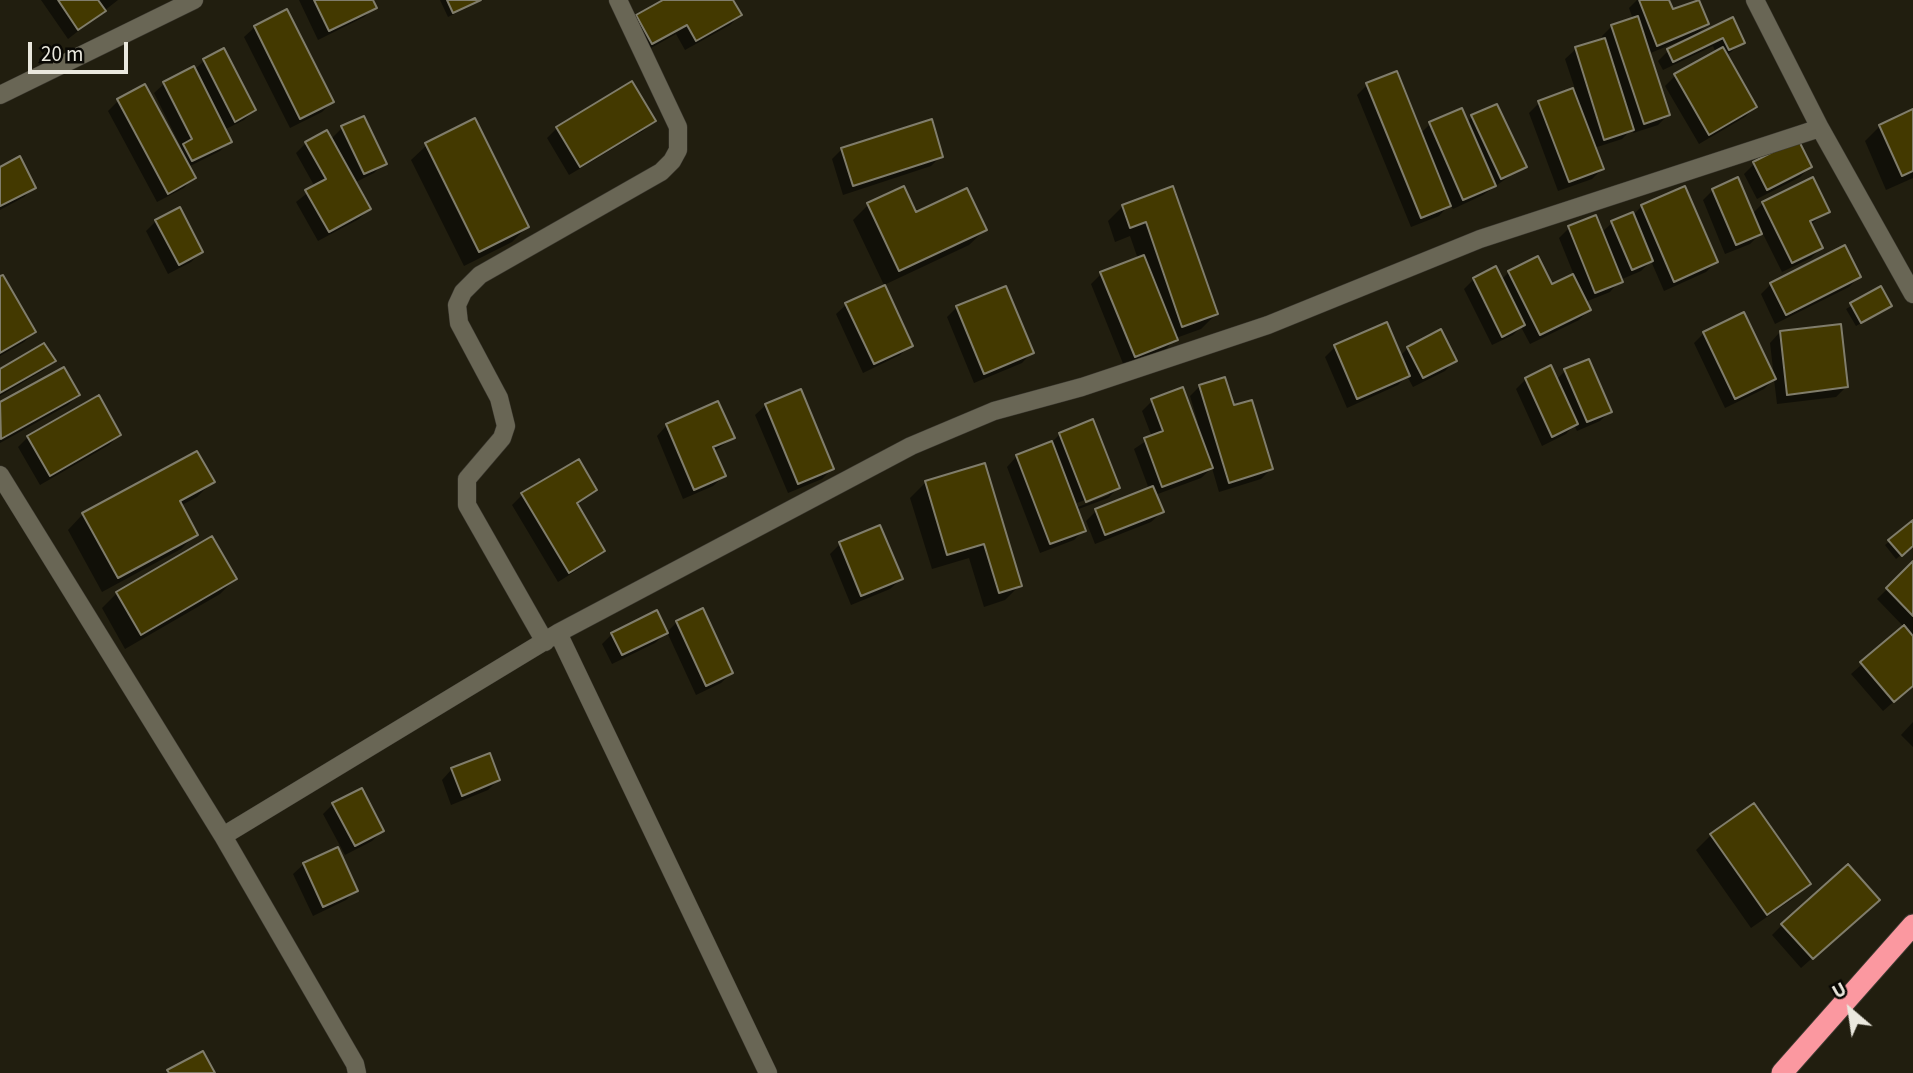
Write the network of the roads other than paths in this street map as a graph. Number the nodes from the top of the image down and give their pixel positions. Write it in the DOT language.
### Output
graph roads {
  1 [pos="194,0"];
  2 [pos="618,0"];
  3 [pos="1755,0"];
  4 [pos="0,95"];
  5 [pos="1819,128"];
  6 [pos="1913,294"];
  7 [pos="0,475"];
  8 [pos="552,638"];
  9 [pos="223,836"];
  10 [pos="1913,925"];
  11 [pos="357,1073"];
  12 [pos="768,1073"];
  13 [pos="1782,1073"];
  1 -- 4 [label="street"];
  2 -- 8 [label="street"];
  3 -- 5 [label="street"];
  5 -- 6 [label="street"];
  5 -- 8 [label="street"];
  7 -- 9 [label="street"];
  8 -- 9 [label="street"];
  8 -- 12 [label="street"];
  9 -- 11 [label="street"];
  10 -- 13 [label="highway"];
}
